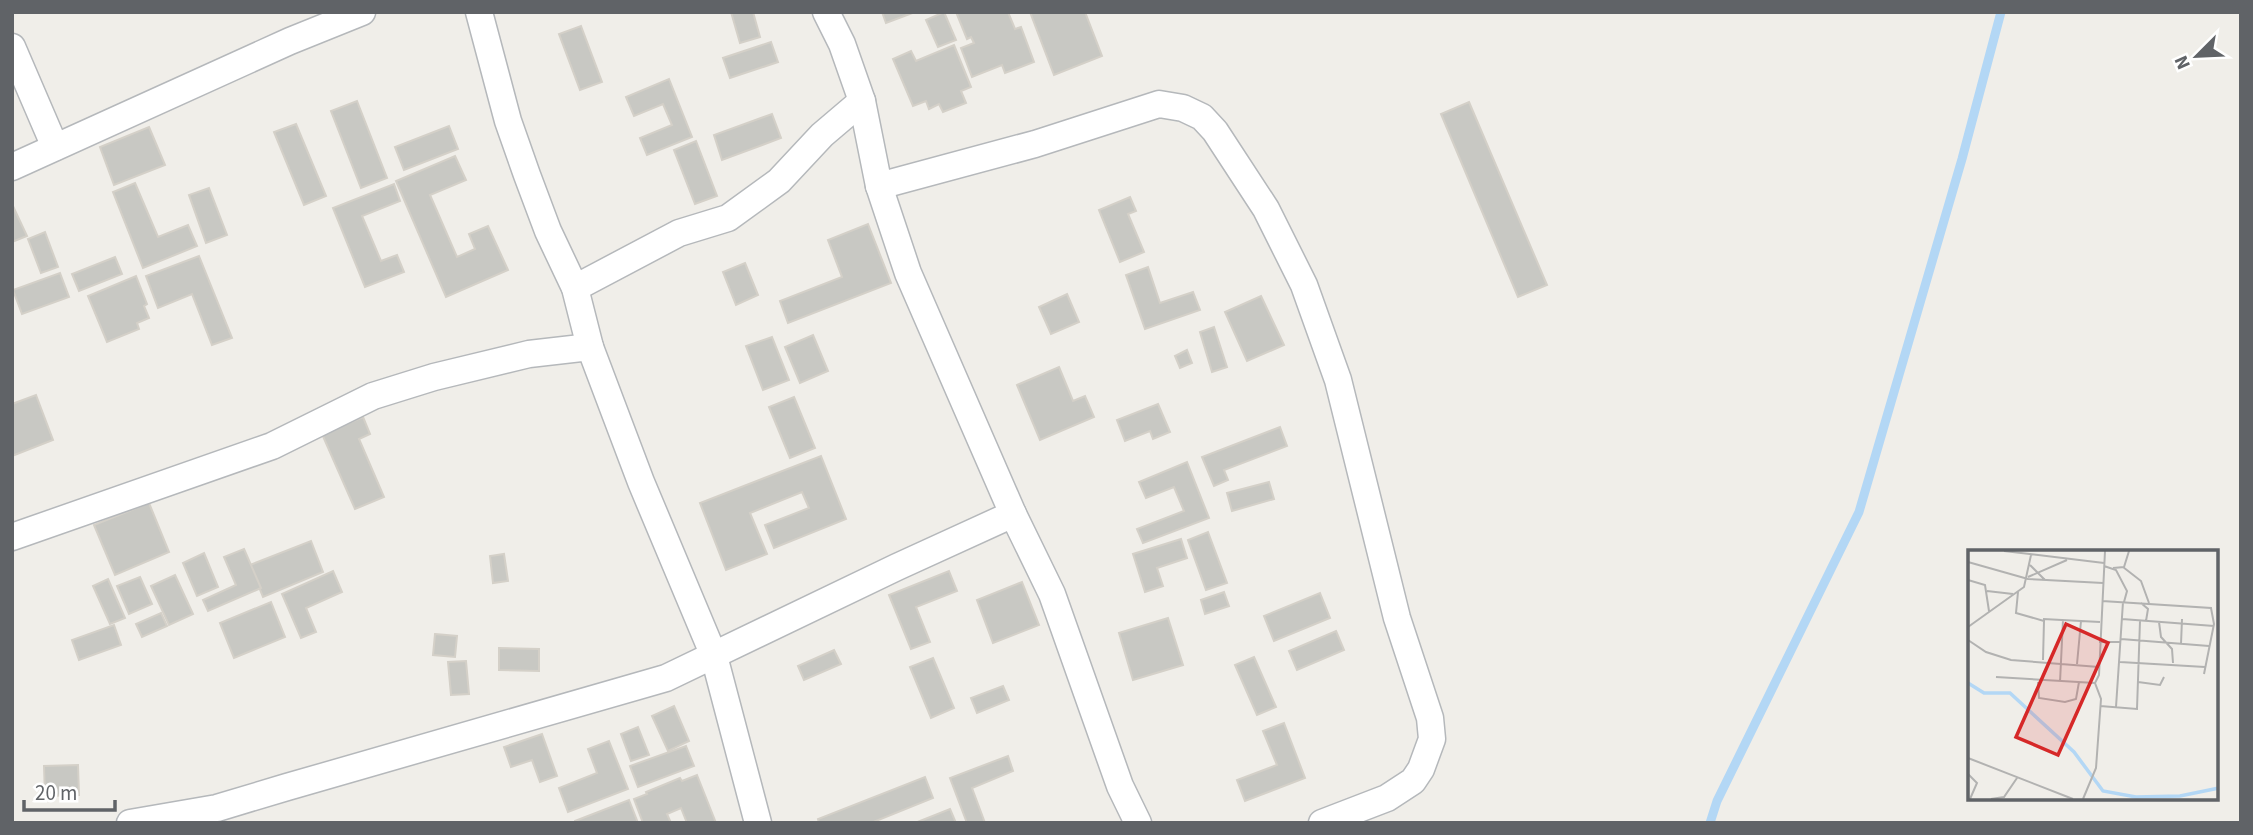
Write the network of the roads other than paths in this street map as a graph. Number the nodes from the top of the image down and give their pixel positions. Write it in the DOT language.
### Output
graph roads {
  1 [pos="362,12"];
  2 [pos="479,12"];
  3 [pos="826,12"];
  4 [pos="12,47"];
  5 [pos="862,101"];
  6 [pos="55,147"];
  7 [pos="12,167"];
  8 [pos="879,186"];
  9 [pos="575,288"];
  10 [pos="590,347"];
  11 [pos="1013,514"];
  12 [pos="12,537"];
  13 [pos="714,656"];
  14 [pos="130,823"];
  15 [pos="758,823"];
  16 [pos="1138,823"];
  17 [pos="1322,823"];
  1 -- 6 [label="street"];
  2 -- 9 [label="street"];
  3 -- 5 [label="street"];
  4 -- 6 [label="street"];
  5 -- 8 [label="street"];
  5 -- 9 [label="street"];
  6 -- 7 [label="street"];
  8 -- 11 [label="street"];
  8 -- 17 [label="street"];
  9 -- 10 [label="street"];
  10 -- 12 [label="street"];
  10 -- 13 [label="street"];
  11 -- 13 [label="street"];
  11 -- 16 [label="street"];
  13 -- 14 [label="street"];
  13 -- 15 [label="street"];
}
